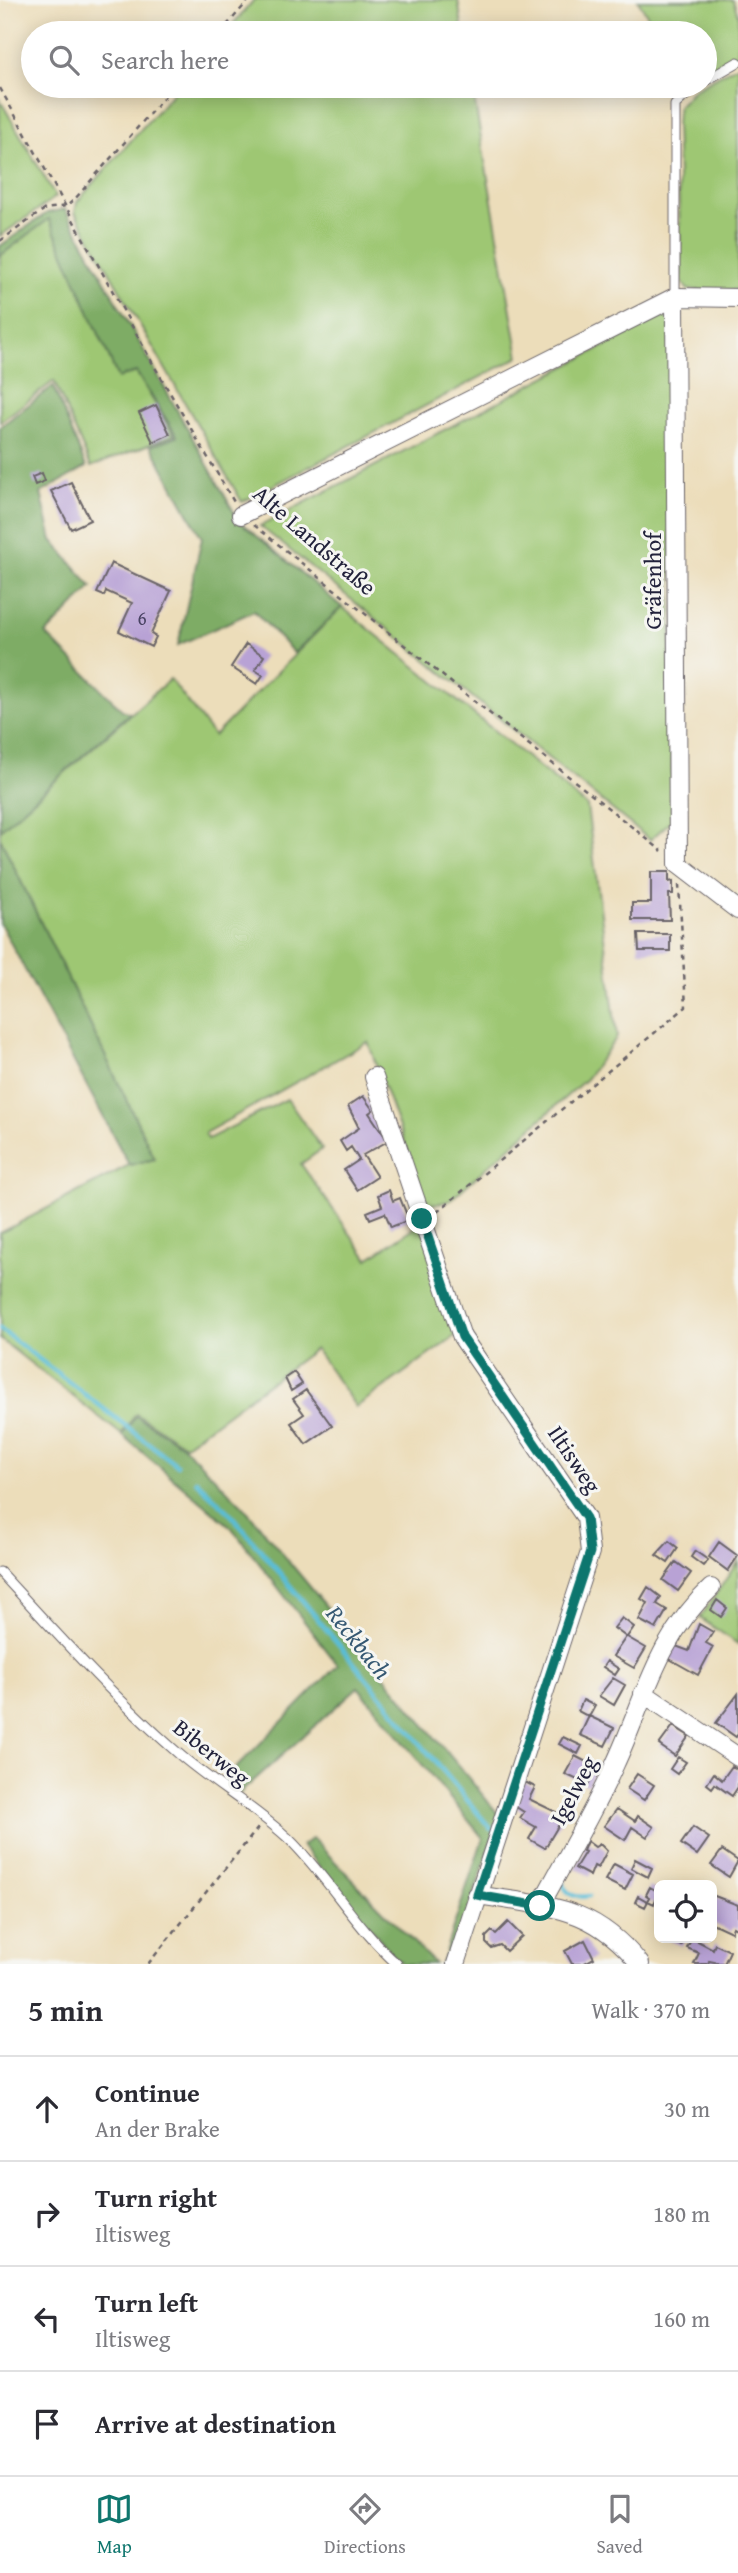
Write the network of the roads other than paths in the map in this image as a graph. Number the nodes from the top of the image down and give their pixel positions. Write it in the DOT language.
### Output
graph roads {
  1 [pos="738,62"];
  2 [pos="717,73"];
  3 [pos="683,98"];
  4 [pos="675,297"];
  5 [pos="738,298"];
  6 [pos="241,515"];
  7 [pos="738,911"];
  8 [pos="374,1077"];
  9 [pos="0,1572"];
  10 [pos="711,1588"];
  11 [pos="643,1693"];
  12 [pos="738,1757"];
  13 [pos="477,1895"];
  14 [pos="540,1906"];
  15 [pos="397,1964"];
  16 [pos="456,1964"];
  17 [pos="640,1964"];
  1 -- 2 [label="lane"];
  3 -- 4 [label="lane, Gräfenhof"];
  4 -- 5 [label="street"];
  4 -- 6 [label="street"];
  4 -- 7 [label="street, Gräfenhof"];
  8 -- 13 [label="street, Iltisweg"];
  9 -- 15 [label="lane, Biberweg"];
  10 -- 11 [label="street, Igelweg"];
  11 -- 12 [label="street"];
  11 -- 14 [label="street, Igelweg"];
  13 -- 14 [label="street"];
  13 -- 16 [label="street, Iltisweg"];
  14 -- 17 [label="street"];
}
